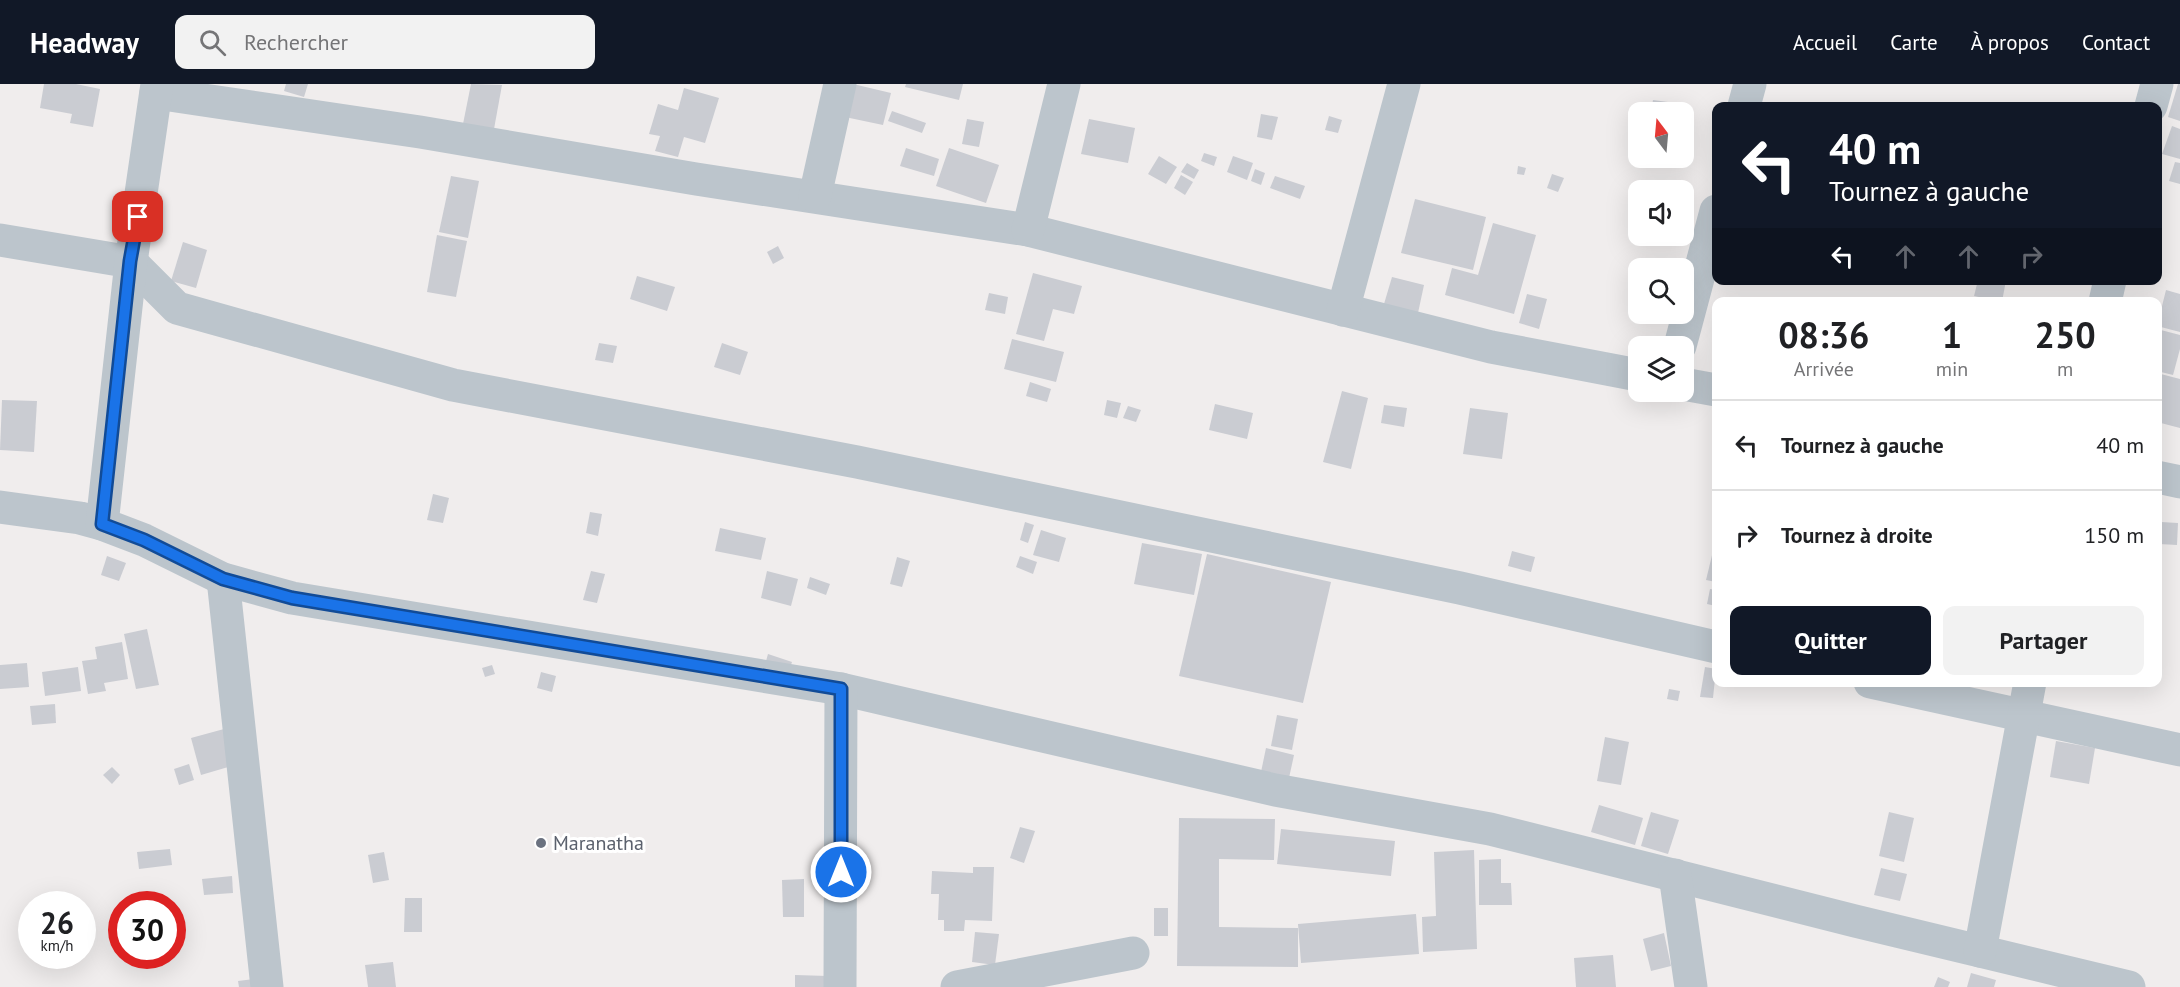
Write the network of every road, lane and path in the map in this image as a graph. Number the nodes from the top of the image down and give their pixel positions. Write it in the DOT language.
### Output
graph roads {
  1 [pos="840,84"];
  2 [pos="1064,84"];
  3 [pos="1404,84"];
  4 [pos="1750,84"];
  5 [pos="2157,84"];
  6 [pos="157,89"];
  7 [pos="1745,102"];
  8 [pos="2152,102"];
  9 [pos="814,196"];
  10 [pos="1712,226"];
  11 [pos="1028,230"];
  12 [pos="0,240"];
  13 [pos="130,261"];
  14 [pos="1342,310"];
  15 [pos="1683,336"];
  16 [pos="1628,373"];
  17 [pos="1694,386"];
  18 [pos="1712,389"];
  19 [pos="2162,478"];
  20 [pos="2180,482"];
  21 [pos="0,507"];
  22 [pos="102,524"];
  23 [pos="223,579"];
  24 [pos="1712,646"];
  25 [pos="1891,687"];
  26 [pos="2029,687"];
  27 [pos="841,689"];
  28 [pos="2023,718"];
  29 [pos="2180,750"];
  30 [pos="1675,874"];
  31 [pos="1980,951"];
  32 [pos="1133,952"];
  33 [pos="267,987"];
  34 [pos="840,987"];
  35 [pos="957,987"];
  36 [pos="1691,987"];
  37 [pos="2129,987"];
  1 -- 9 [label="street"];
  2 -- 11 [label="street"];
  3 -- 14 [label="street"];
  4 -- 7 [label="street"];
  5 -- 8 [label="street"];
  6 -- 9 [label="street"];
  6 -- 13 [label="street"];
  9 -- 11 [label="street"];
  10 -- 15 [label="street"];
  11 -- 14 [label="street"];
  12 -- 13 [label="street"];
  13 -- 22 [label="street"];
  13 -- 24 [label="street"];
  14 -- 16 [label="street"];
  17 -- 18 [label="street"];
  19 -- 20 [label="street"];
  21 -- 22 [label="street"];
  22 -- 23 [label="street"];
  23 -- 27 [label="street"];
  23 -- 33 [label="street"];
  25 -- 28 [label="street"];
  26 -- 28 [label="street"];
  27 -- 30 [label="street"];
  27 -- 34 [label="street"];
  28 -- 29 [label="street"];
  28 -- 31 [label="street"];
  30 -- 31 [label="street"];
  30 -- 36 [label="street"];
  31 -- 37 [label="street"];
  32 -- 35 [label="street"];
}
